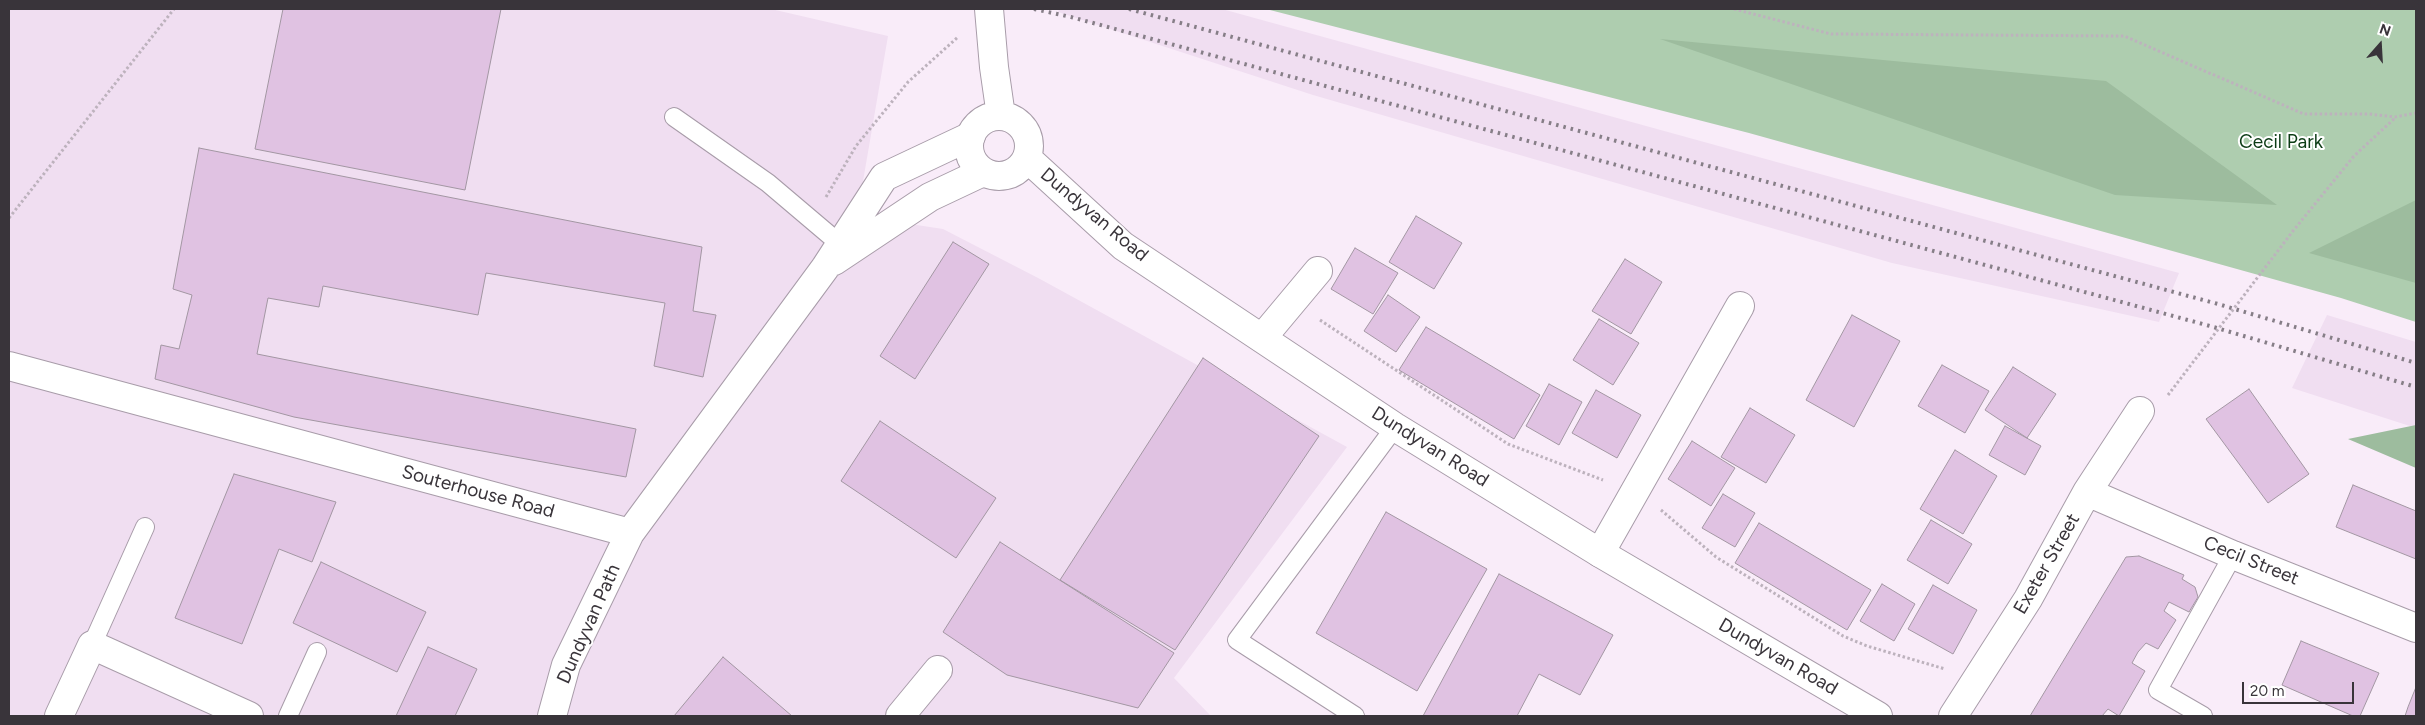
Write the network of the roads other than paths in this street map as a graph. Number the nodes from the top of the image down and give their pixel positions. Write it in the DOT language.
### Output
graph roads {
  1 [pos="990,17"];
  2 [pos="1001,116"];
  3 [pos="674,117"];
  4 [pos="971,136"];
  5 [pos="1027,158"];
  6 [pos="983,172"];
  7 [pos="840,244"];
  8 [pos="824,268"];
  9 [pos="1318,271"];
  10 [pos="1740,306"];
  11 [pos="1262,338"];
  12 [pos="9,366"];
  13 [pos="2140,411"];
  14 [pos="1395,427"];
  15 [pos="2087,492"];
  16 [pos="145,527"];
  17 [pos="630,533"];
  18 [pos="1600,553"];
  19 [pos="2234,555"];
  20 [pos="2416,628"];
  21 [pos="92,645"];
  22 [pos="317,652"];
  23 [pos="938,670"];
  24 [pos="58,716"];
  25 [pos="249,716"];
  26 [pos="288,716"];
  27 [pos="552,716"];
  28 [pos="900,716"];
  29 [pos="1355,716"];
  30 [pos="1878,716"];
  31 [pos="1953,716"];
  32 [pos="2203,716"];
  1 -- 2 [label="street"];
  2 -- 4 [label="street"];
  2 -- 5 [label="street, Dundyvan Road"];
  3 -- 7 [label="lane"];
  4 -- 6 [label="street"];
  4 -- 7 [label="street"];
  5 -- 6 [label="street, Dundyvan Road"];
  5 -- 11 [label="street, Dundyvan Road"];
  6 -- 8 [label="street"];
  7 -- 8 [label="street"];
  8 -- 17 [label="street"];
  9 -- 11 [label="street"];
  10 -- 18 [label="street"];
  11 -- 14 [label="street, Dundyvan Road"];
  12 -- 17 [label="street, Souterhouse Road"];
  13 -- 15 [label="street, Exeter Street"];
  14 -- 18 [label="street, Dundyvan Road"];
  14 -- 29 [label="lane"];
  15 -- 19 [label="street, Cecil Street"];
  15 -- 31 [label="street, Exeter Street"];
  16 -- 21 [label="lane"];
  17 -- 27 [label="street, Dundyvan Path"];
  18 -- 30 [label="street, Dundyvan Road"];
  19 -- 20 [label="street, Cecil Street"];
  19 -- 32 [label="lane"];
  21 -- 24 [label="street"];
  21 -- 25 [label="street"];
  22 -- 26 [label="lane"];
  23 -- 28 [label="street"];
}
